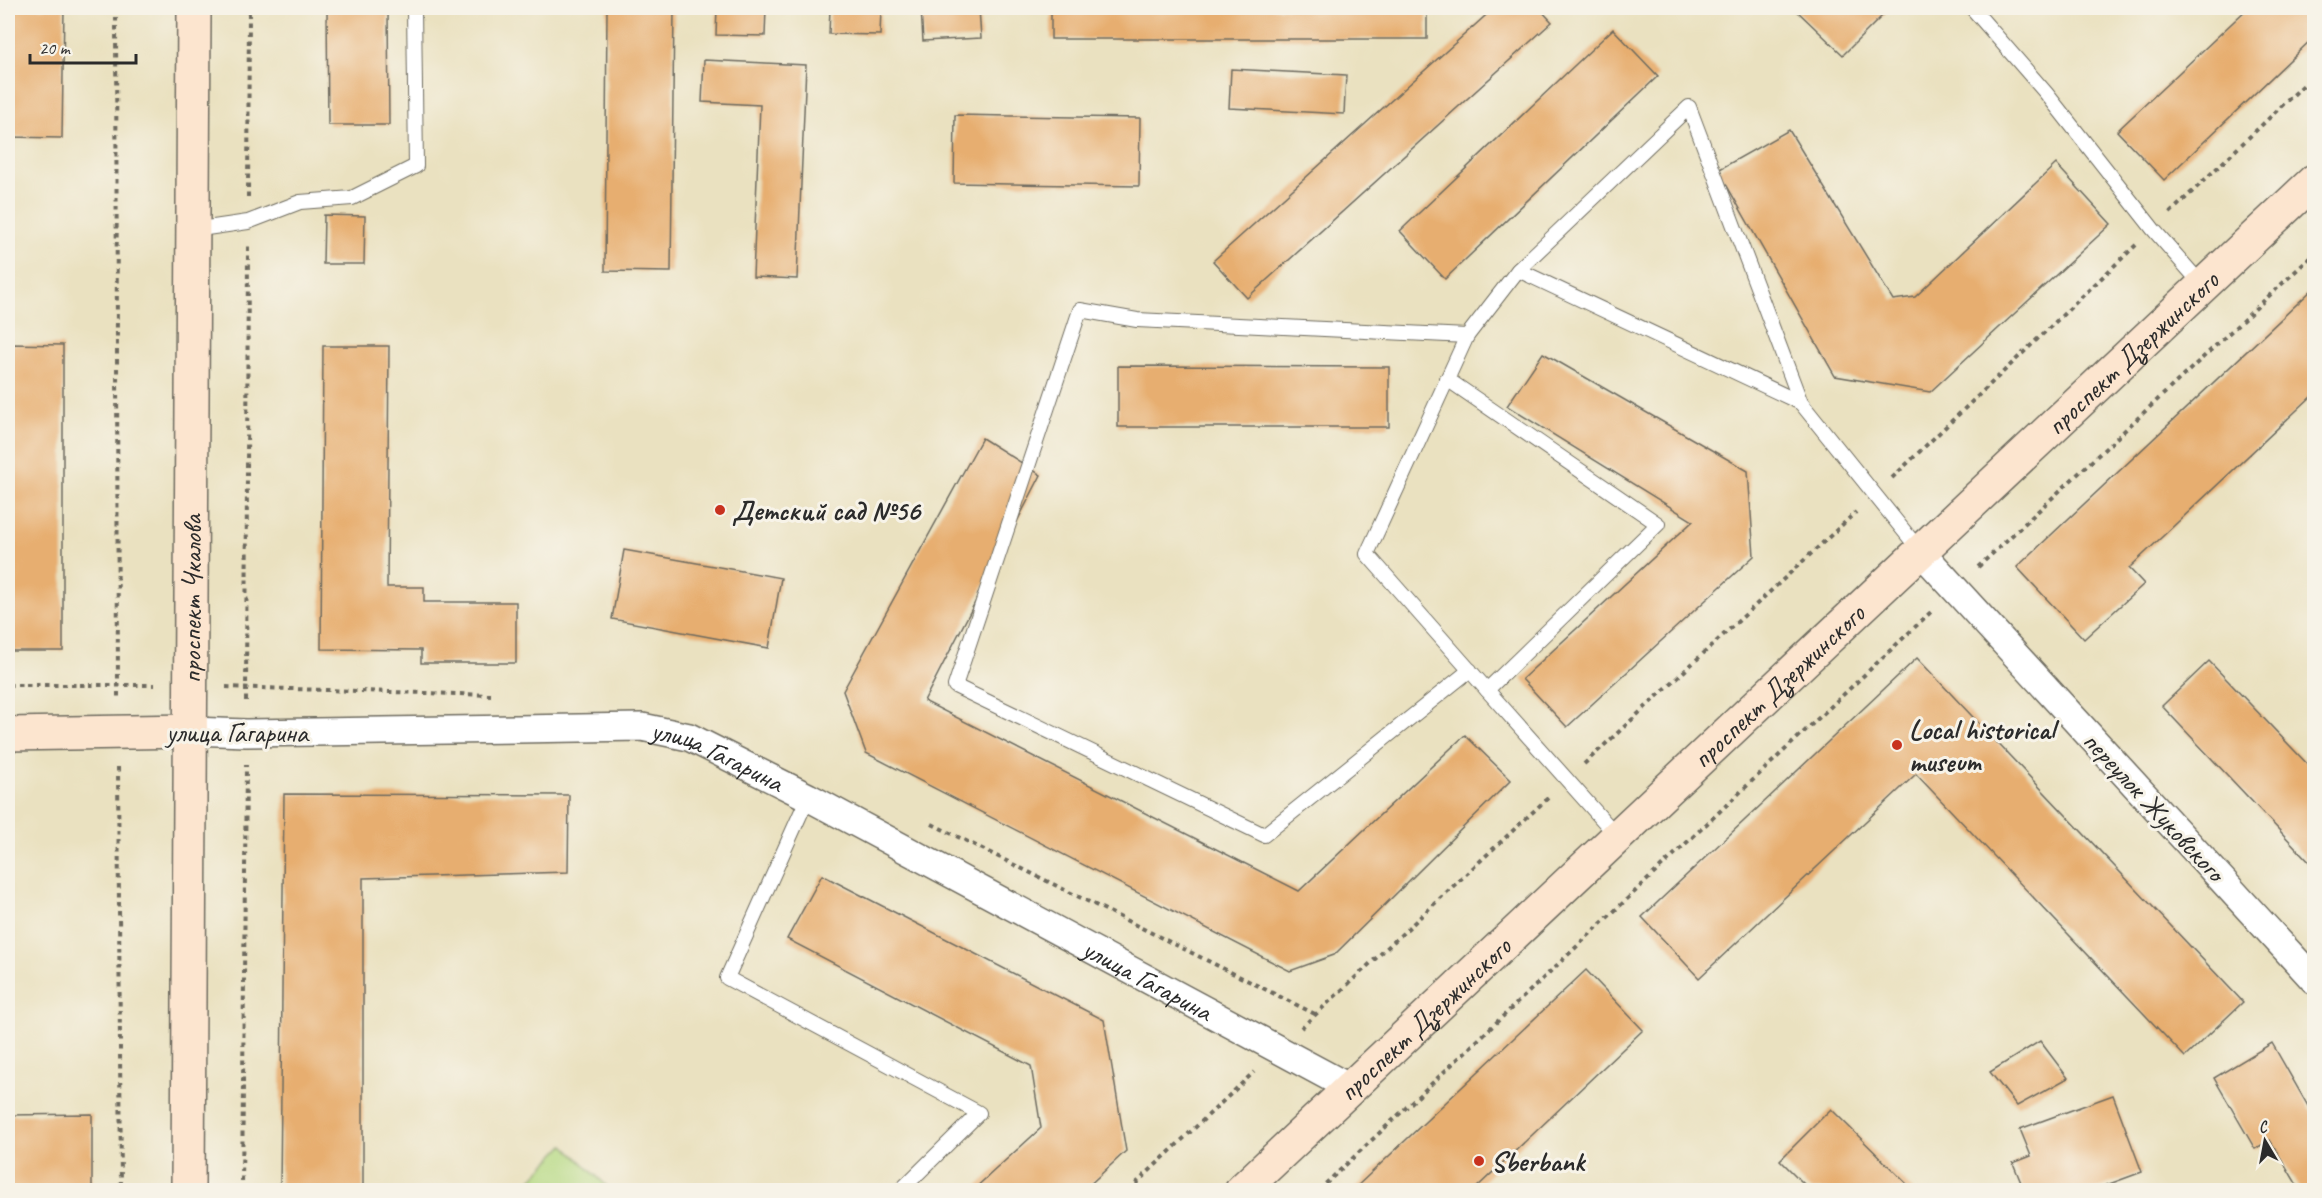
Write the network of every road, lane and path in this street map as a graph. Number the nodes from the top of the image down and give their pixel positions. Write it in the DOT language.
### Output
graph roads {
  1 [pos="116,8"];
  2 [pos="194,8"];
  3 [pos="249,8"];
  4 [pos="414,8"];
  5 [pos="1972,8"];
  6 [pos="2314,75"];
  7 [pos="2314,181"];
  8 [pos="248,222"];
  9 [pos="2153,229"];
  10 [pos="193,230"];
  11 [pos="2314,254"];
  12 [pos="1518,270"];
  13 [pos="2203,285"];
  14 [pos="1467,336"];
  15 [pos="1447,379"];
  16 [pos="1801,403"];
  17 [pos="1875,495"];
  18 [pos="1921,552"];
  19 [pos="1955,589"];
  20 [pos="1470,670"];
  21 [pos="118,684"];
  22 [pos="8,685"];
  23 [pos="1487,690"];
  24 [pos="191,731"];
  25 [pos="118,732"];
  26 [pos="246,733"];
  27 [pos="8,734"];
  28 [pos="1567,780"];
  29 [pos="808,797"];
  30 [pos="1618,837"];
  31 [pos="2314,980"];
  32 [pos="1277,1049"];
  33 [pos="1350,1088"];
  34 [pos="121,1191"];
  35 [pos="188,1191"];
  36 [pos="242,1191"];
  37 [pos="900,1191"];
  38 [pos="1129,1191"];
  39 [pos="1242,1191"];
  40 [pos="1319,1191"];
  1 -- 21 [label="path"];
  2 -- 10 [label="main road, проспект Чкалова"];
  3 -- 8 [label="path"];
  4 -- 8 [label="lane"];
  5 -- 9 [label="lane"];
  6 -- 9 [label="path"];
  7 -- 13 [label="main road, проспект Дзержинского"];
  8 -- 10 [label="lane"];
  8 -- 26 [label="path"];
  9 -- 13 [label="lane"];
  9 -- 17 [label="path"];
  10 -- 24 [label="main road, проспект Чкалова"];
  11 -- 19 [label="path"];
  12 -- 14 [label="lane"];
  12 -- 16 [label="lane"];
  12 -- 16 [label="lane"];
  13 -- 18 [label="main road, проспект Дзержинского"];
  14 -- 15 [label="lane"];
  14 -- 20 [label="lane"];
  15 -- 20 [label="lane"];
  15 -- 23 [label="lane"];
  16 -- 17 [label="lane"];
  17 -- 18 [label="lane"];
  17 -- 28 [label="path"];
  18 -- 19 [label="street, переулок Жуковского"];
  18 -- 30 [label="main road, проспект Дзержинского"];
  19 -- 31 [label="street, переулок Жуковского"];
  19 -- 40 [label="path"];
  20 -- 23 [label="lane"];
  21 -- 22 [label="path"];
  21 -- 25 [label="path"];
  23 -- 28 [label="lane"];
  24 -- 25 [label="main road, улица Гагарина"];
  24 -- 26 [label="street, улица Гагарина"];
  24 -- 35 [label="main road, проспект Чкалова"];
  25 -- 27 [label="main road, улица Гагарина"];
  25 -- 34 [label="path"];
  26 -- 29 [label="street, улица Гагарина"];
  26 -- 36 [label="path"];
  28 -- 30 [label="lane"];
  28 -- 32 [label="path"];
  29 -- 32 [label="street, улица Гагарина"];
  29 -- 37 [label="lane"];
  30 -- 33 [label="main road, проспект Дзержинского"];
  32 -- 33 [label="street, улица Гагарина"];
  32 -- 38 [label="path"];
  33 -- 39 [label="main road, проспект Дзержинского"];
}
